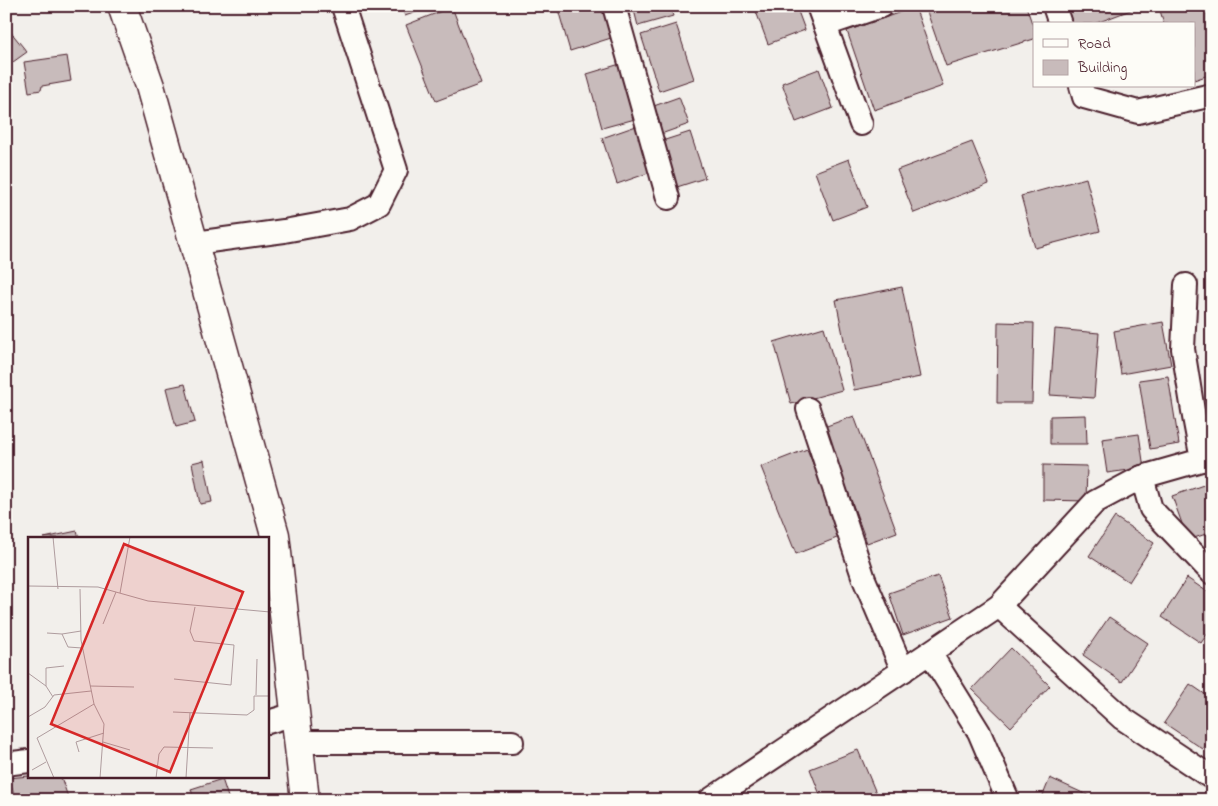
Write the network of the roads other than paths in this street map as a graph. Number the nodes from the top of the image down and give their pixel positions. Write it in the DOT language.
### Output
graph roads {
  1 [pos="122,6"];
  2 [pos="343,6"];
  3 [pos="614,6"];
  4 [pos="881,6"];
  5 [pos="1054,6"];
  6 [pos="822,16"];
  7 [pos="1059,22"];
  8 [pos="1082,88"];
  9 [pos="1212,95"];
  10 [pos="861,124"];
  11 [pos="668,198"];
  12 [pos="195,243"];
  13 [pos="1186,285"];
  14 [pos="808,409"];
  15 [pos="1207,458"];
  16 [pos="1142,477"];
  17 [pos="1212,573"];
  18 [pos="999,606"];
  19 [pos="930,653"];
  20 [pos="903,671"];
  21 [pos="295,714"];
  22 [pos="269,722"];
  23 [pos="298,742"];
  24 [pos="512,742"];
  25 [pos="28,761"];
  26 [pos="6,765"];
  27 [pos="1212,778"];
  28 [pos="305,800"];
  29 [pos="710,800"];
  30 [pos="1008,800"];
  1 -- 12 [label="main road"];
  2 -- 12 [label="street"];
  3 -- 11 [label="street"];
  4 -- 6 [label="street"];
  5 -- 7 [label="street"];
  6 -- 10 [label="street"];
  8 -- 9 [label="street"];
  12 -- 21 [label="main road"];
  13 -- 15 [label="street"];
  14 -- 20 [label="street"];
  15 -- 16 [label="street"];
  16 -- 17 [label="street"];
  16 -- 18 [label="street"];
  18 -- 19 [label="street"];
  18 -- 27 [label="street"];
  19 -- 20 [label="street"];
  19 -- 30 [label="street"];
  20 -- 29 [label="street"];
  21 -- 22 [label="street"];
  21 -- 23 [label="main road"];
  23 -- 24 [label="street"];
  23 -- 28 [label="main road"];
  25 -- 26 [label="street"];
}
